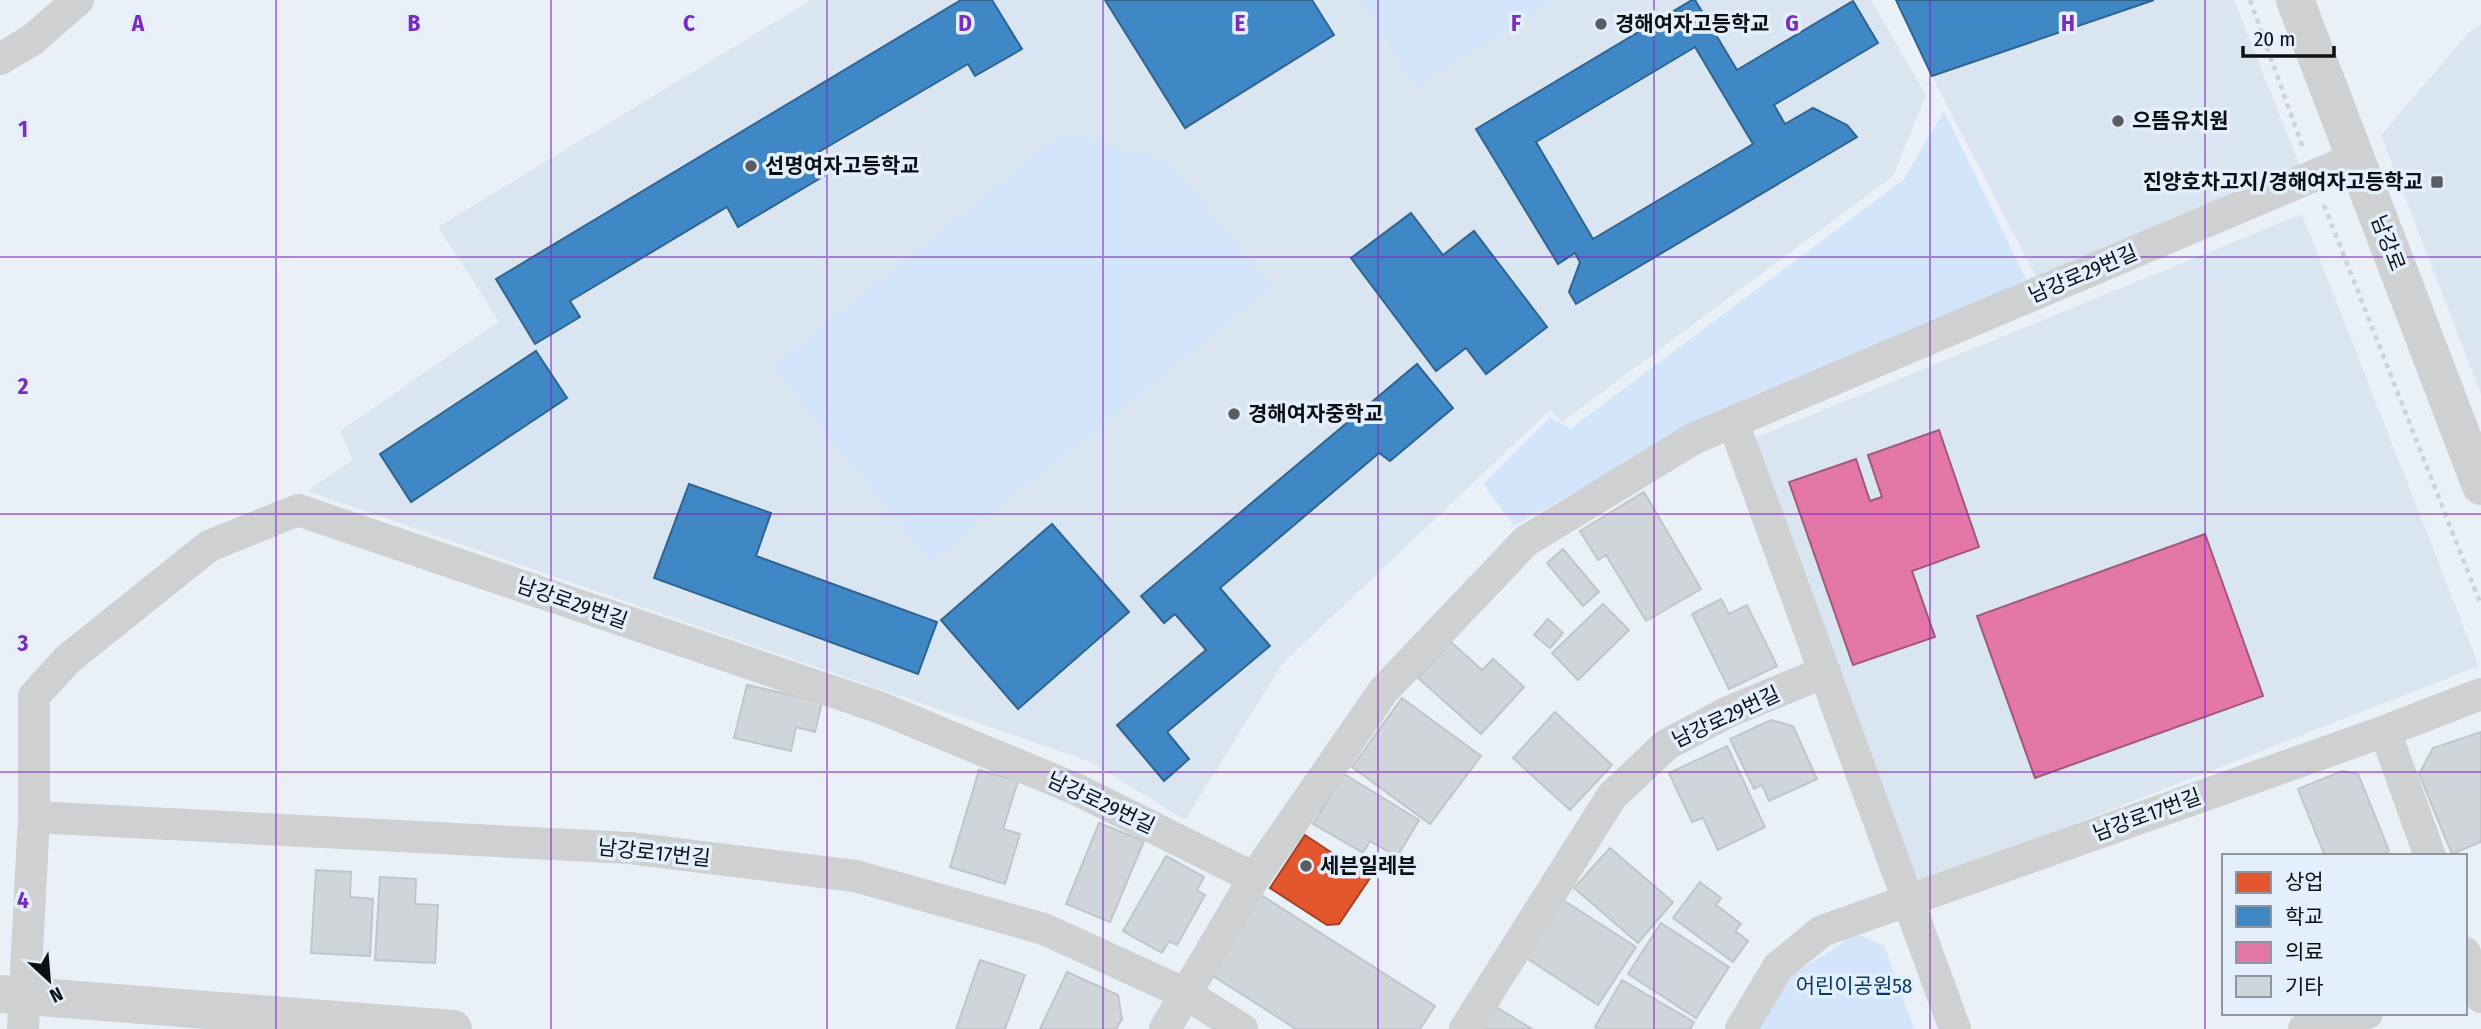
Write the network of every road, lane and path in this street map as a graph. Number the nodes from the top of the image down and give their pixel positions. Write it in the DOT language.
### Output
graph roads {
  1 [pos="78,0"];
  2 [pos="2250,0"];
  3 [pos="2295,0"];
  4 [pos="0,59"];
  5 [pos="2356,158"];
  6 [pos="2313,176"];
  7 [pos="1733,422"];
  8 [pos="2481,485"];
  9 [pos="2481,605"];
  10 [pos="1825,673"];
  11 [pos="2481,694"];
  12 [pos="2385,731"];
  13 [pos="34,817"];
  14 [pos="2429,854"];
  15 [pos="1254,878"];
  16 [pos="1908,899"];
  17 [pos="2467,961"];
  18 [pos="2474,990"];
  19 [pos="1186,994"];
  20 [pos="16,1006"];
  21 [pos="2359,1015"];
  22 [pos="453,1029"];
  23 [pos="1165,1029"];
  24 [pos="1242,1029"];
  25 [pos="1465,1029"];
  26 [pos="1741,1029"];
  27 [pos="1955,1029"];
  28 [pos="2304,1029"];
  1 -- 4 [label="street"];
  2 -- 6 [label="path"];
  3 -- 5 [label="street, 남강로"];
  5 -- 6 [label="street, 남강로29번길"];
  5 -- 8 [label="street, 남강로"];
  6 -- 7 [label="street, 남강로29번길"];
  6 -- 9 [label="path"];
  7 -- 10 [label="street"];
  7 -- 15 [label="street, 남강로29번길"];
  10 -- 16 [label="street"];
  10 -- 25 [label="street, 남강로29번길"];
  11 -- 12 [label="street, 남강로17번길"];
  12 -- 14 [label="street"];
  12 -- 16 [label="street, 남강로17번길"];
  13 -- 15 [label="street, 남강로29번길"];
  13 -- 19 [label="street, 남강로17번길"];
  13 -- 20 [label="street, 남강로29번길"];
  15 -- 19 [label="street, 남강로29번길"];
  16 -- 26 [label="street, 남강로17번길"];
  16 -- 27 [label="street"];
  17 -- 18 [label="street"];
  19 -- 23 [label="street, 남강로29번길"];
  19 -- 24 [label="street, 남강로17번길"];
  20 -- 22 [label="street"];
  21 -- 28 [label="street"];
}
